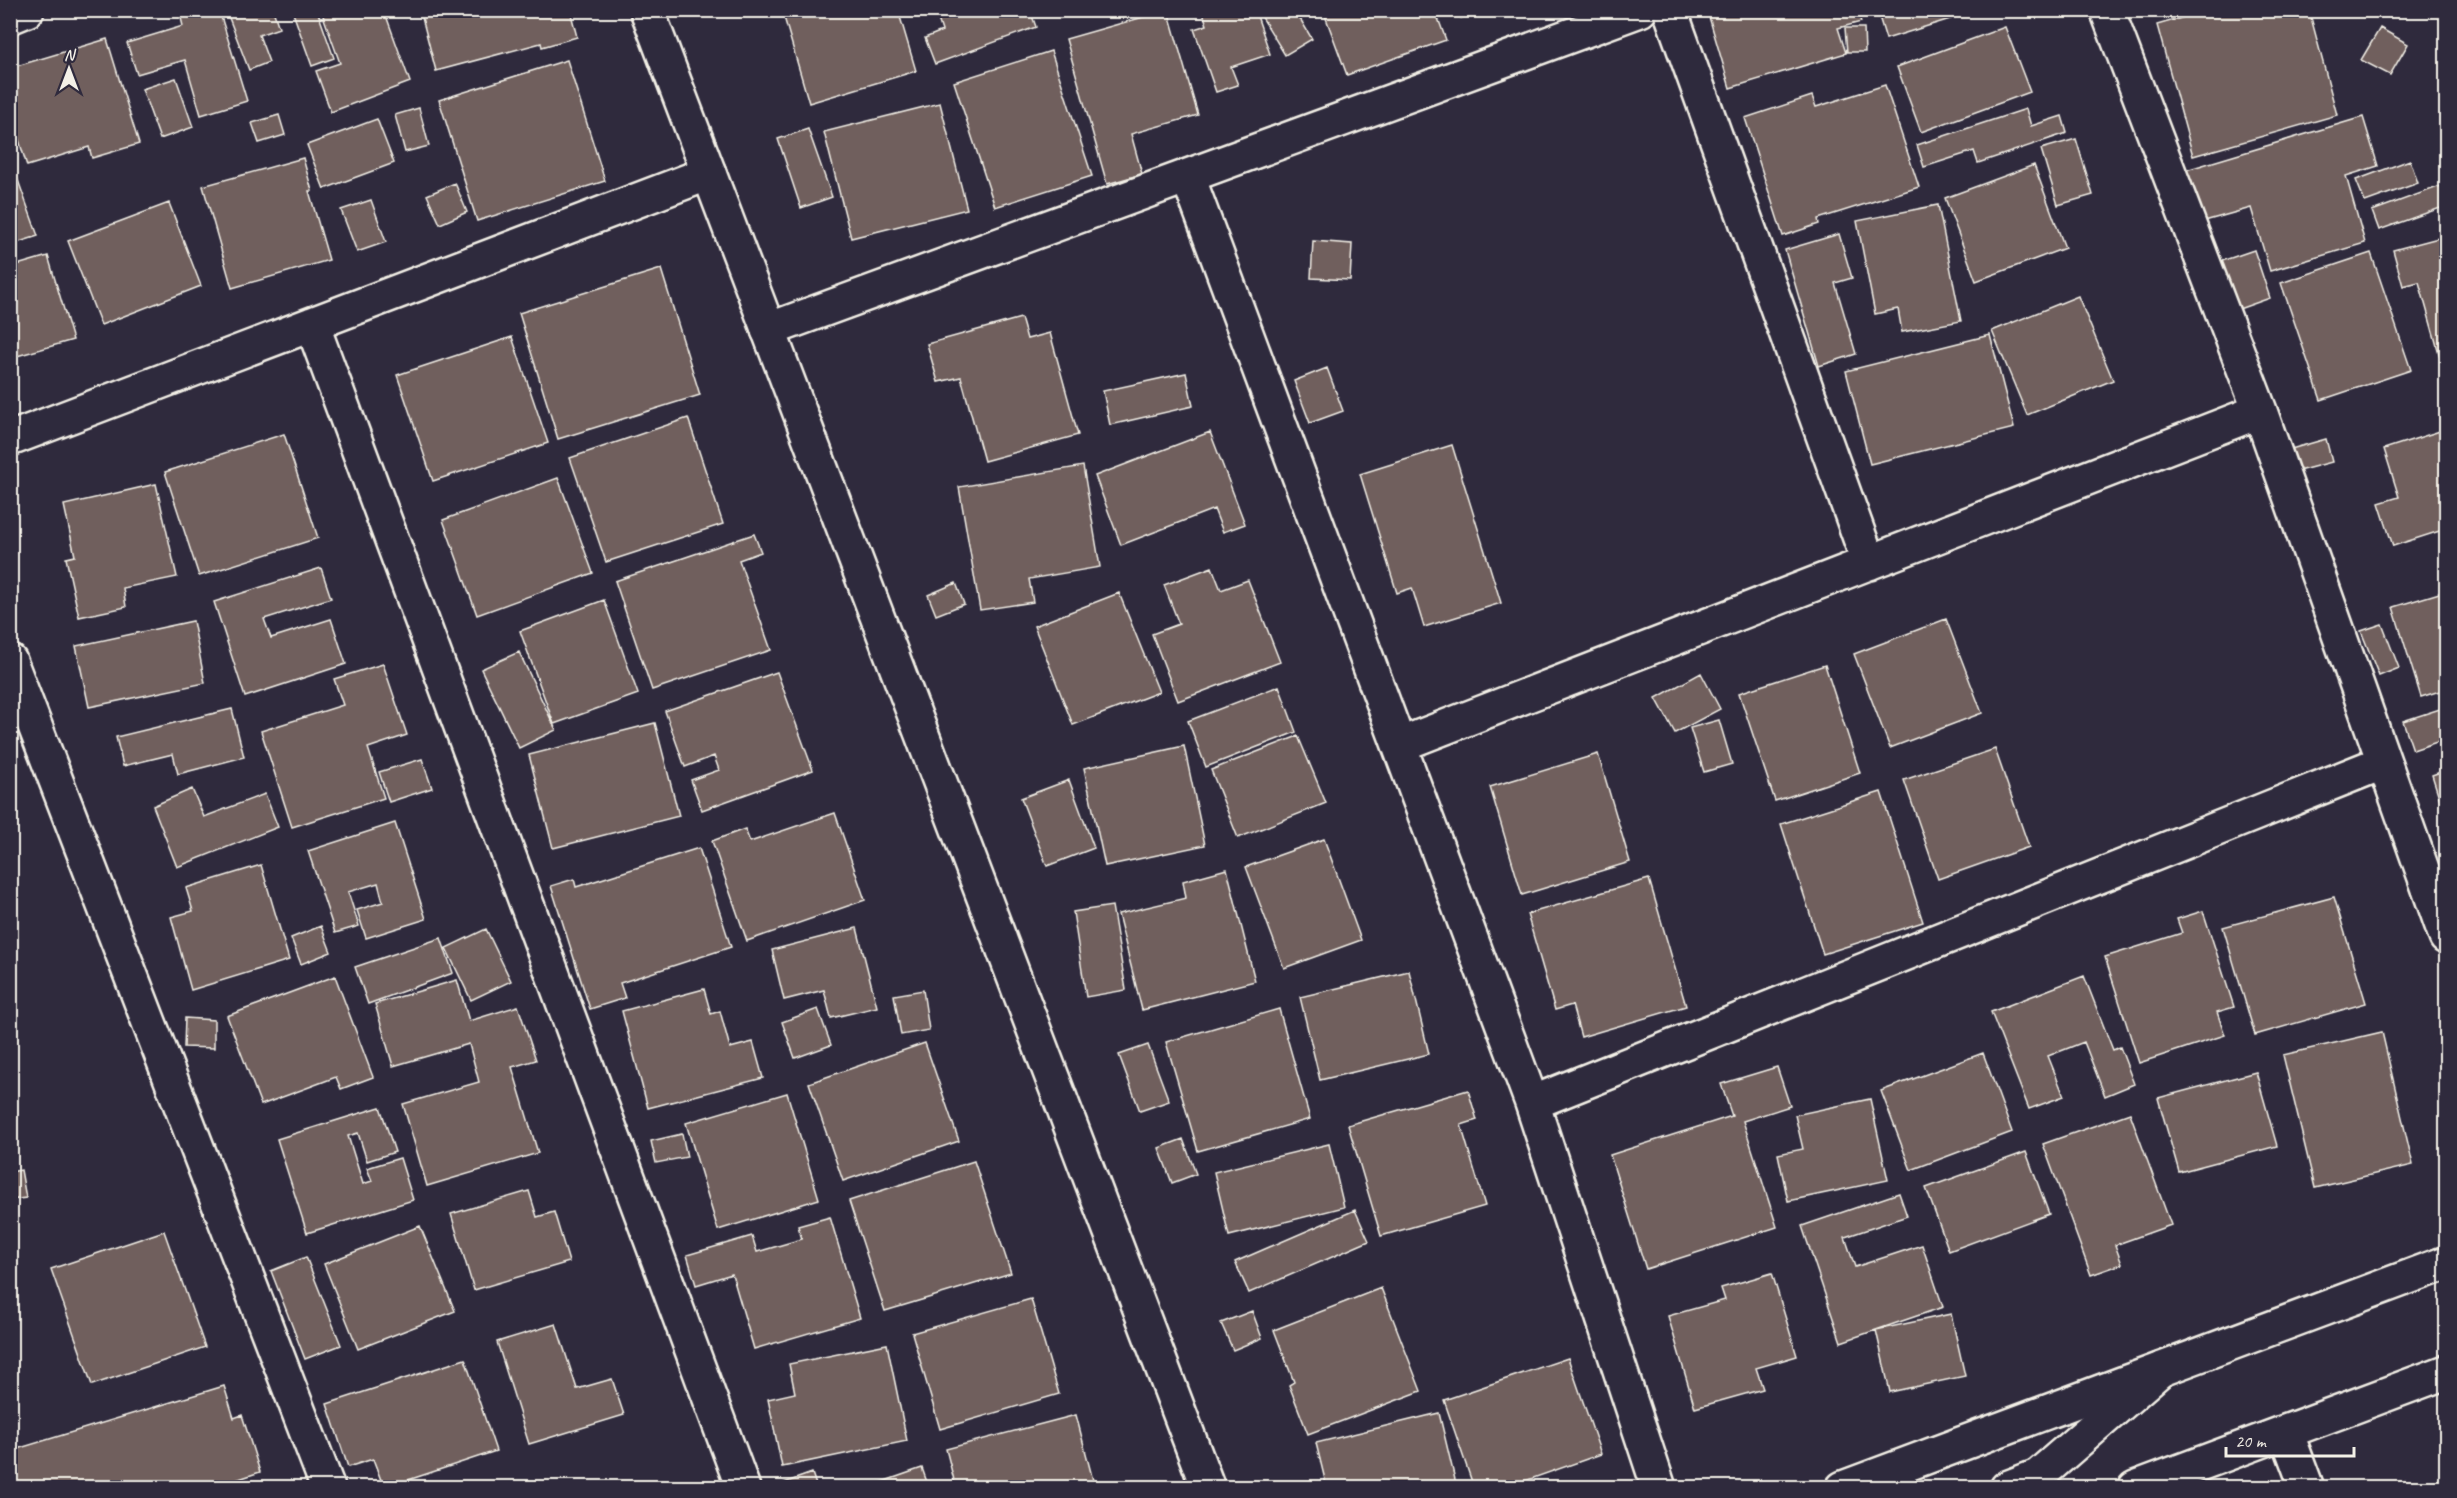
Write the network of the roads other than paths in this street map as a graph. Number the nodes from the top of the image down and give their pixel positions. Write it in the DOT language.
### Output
graph roads {
  1 [pos="27,10"];
  2 [pos="647,10"];
  3 [pos="1640,10"];
  4 [pos="1670,10"];
  5 [pos="2107,10"];
  6 [pos="10,17"];
  7 [pos="709,173"];
  8 [pos="1188,177"];
  9 [pos="312,324"];
  10 [pos="768,330"];
  11 [pos="2260,411"];
  12 [pos="10,439"];
  13 [pos="1869,563"];
  14 [pos="10,661"];
  15 [pos="1399,745"];
  16 [pos="2384,762"];
  17 [pos="2446,937"];
  18 [pos="1532,1103"];
  19 [pos="2446,1263"];
  20 [pos="2162,1369"];
  21 [pos="2446,1372"];
  22 [pos="2286,1432"];
  23 [pos="328,1488"];
  24 [pos="743,1488"];
  25 [pos="1208,1488"];
  26 [pos="1659,1488"];
  27 [pos="1843,1488"];
  28 [pos="2007,1488"];
  29 [pos="2135,1488"];
  30 [pos="2307,1488"];
  1 -- 6 [label="street"];
  2 -- 7 [label="street"];
  3 -- 8 [label="street"];
  4 -- 13 [label="street"];
  5 -- 11 [label="street"];
  7 -- 9 [label="street"];
  7 -- 10 [label="street"];
  8 -- 10 [label="street"];
  8 -- 15 [label="street"];
  9 -- 12 [label="street"];
  9 -- 24 [label="street"];
  10 -- 25 [label="street"];
  11 -- 13 [label="street"];
  11 -- 16 [label="street"];
  13 -- 15 [label="street"];
  14 -- 23 [label="street"];
  15 -- 18 [label="street"];
  16 -- 17 [label="street"];
  16 -- 18 [label="street"];
  18 -- 26 [label="street"];
  19 -- 20 [label="street"];
  20 -- 27 [label="street"];
  20 -- 28 [label="street"];
  21 -- 22 [label="street"];
  22 -- 29 [label="street"];
  22 -- 30 [label="street"];
}
